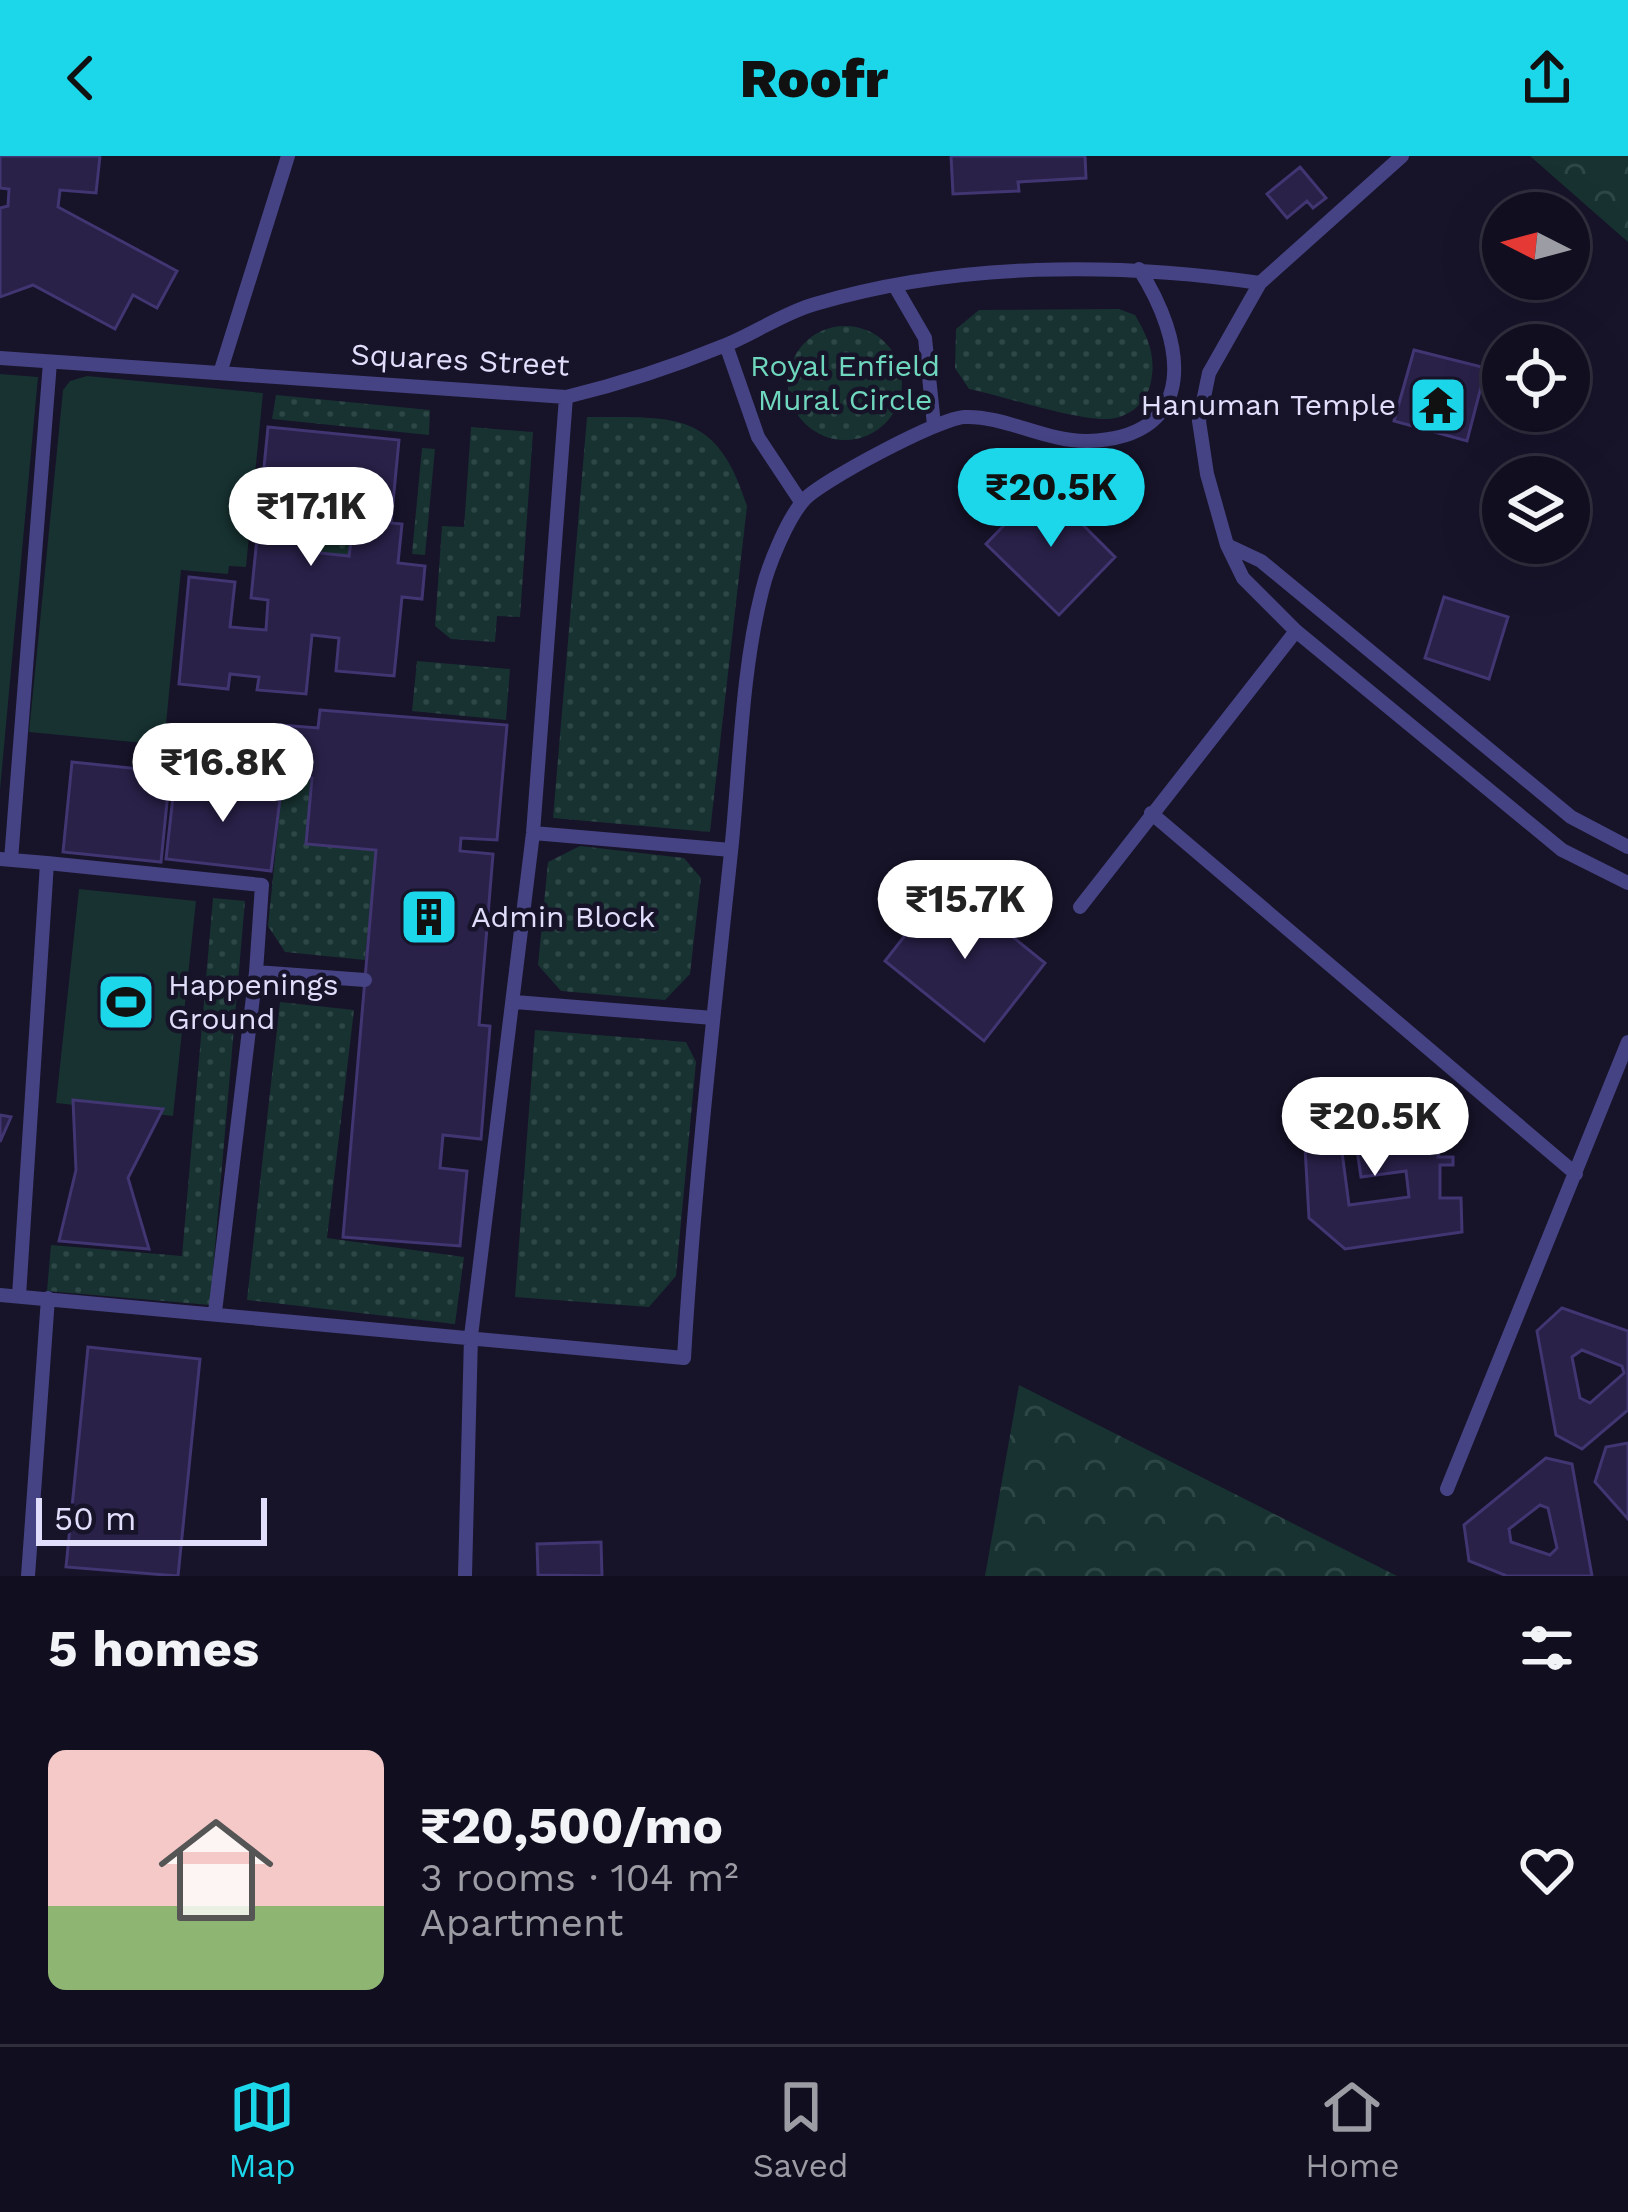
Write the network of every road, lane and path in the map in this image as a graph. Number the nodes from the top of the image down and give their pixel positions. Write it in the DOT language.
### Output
graph roads {
  1 [pos="288,156"];
  2 [pos="1402,156"];
  3 [pos="1139,269"];
  4 [pos="1260,283"];
  5 [pos="896,288"];
  6 [pos="726,345"];
  7 [pos="0,358"];
  8 [pos="50,362"];
  9 [pos="220,373"];
  10 [pos="566,397"];
  11 [pos="934,424"];
  12 [pos="801,502"];
  13 [pos="1227,545"];
  14 [pos="1296,631"];
  15 [pos="1151,813"];
  16 [pos="533,833"];
  17 [pos="1628,847"];
  18 [pos="731,850"];
  19 [pos="5,859"];
  20 [pos="47,863"];
  21 [pos="1628,883"];
  22 [pos="1080,907"];
  23 [pos="256,972"];
  24 [pos="365,980"];
  25 [pos="514,1002"];
  26 [pos="713,1018"];
  27 [pos="1628,1042"];
  28 [pos="1576,1174"];
  29 [pos="0,1295"];
  30 [pos="20,1296"];
  31 [pos="47,1298"];
  32 [pos="215,1312"];
  33 [pos="471,1336"];
  34 [pos="1447,1489"];
  35 [pos="28,1576"];
  36 [pos="465,1576"];
  1 -- 9 [label="lane"];
  2 -- 4 [label="lane"];
  3 -- 4 [label="lane, Squares Street"];
  3 -- 5 [label="lane, Squares Street"];
  3 -- 11 [label="lane"];
  4 -- 13 [label="lane"];
  5 -- 6 [label="lane, Squares Street"];
  5 -- 11 [label="lane"];
  6 -- 10 [label="lane, Squares Street"];
  6 -- 12 [label="lane"];
  7 -- 8 [label="lane, Squares Street"];
  8 -- 9 [label="lane, Squares Street"];
  8 -- 19 [label="lane"];
  9 -- 10 [label="lane, Squares Street"];
  10 -- 16 [label="lane"];
  11 -- 12 [label="lane"];
  12 -- 18 [label="lane"];
  13 -- 14 [label="lane"];
  13 -- 17 [label="lane"];
  14 -- 15 [label="lane"];
  14 -- 21 [label="lane"];
  15 -- 22 [label="lane"];
  15 -- 28 [label="lane"];
  16 -- 18 [label="lane"];
  16 -- 25 [label="lane"];
  18 -- 26 [label="lane"];
  19 -- 20 [label="lane"];
  20 -- 23 [label="lane"];
  20 -- 30 [label="lane"];
  23 -- 24 [label="lane"];
  23 -- 32 [label="lane"];
  25 -- 26 [label="lane"];
  25 -- 33 [label="lane"];
  26 -- 33 [label="lane"];
  27 -- 28 [label="lane"];
  28 -- 34 [label="lane"];
  29 -- 30 [label="lane"];
  30 -- 31 [label="lane"];
  31 -- 32 [label="lane"];
  31 -- 35 [label="lane"];
  32 -- 33 [label="lane"];
  33 -- 36 [label="lane"];
}
